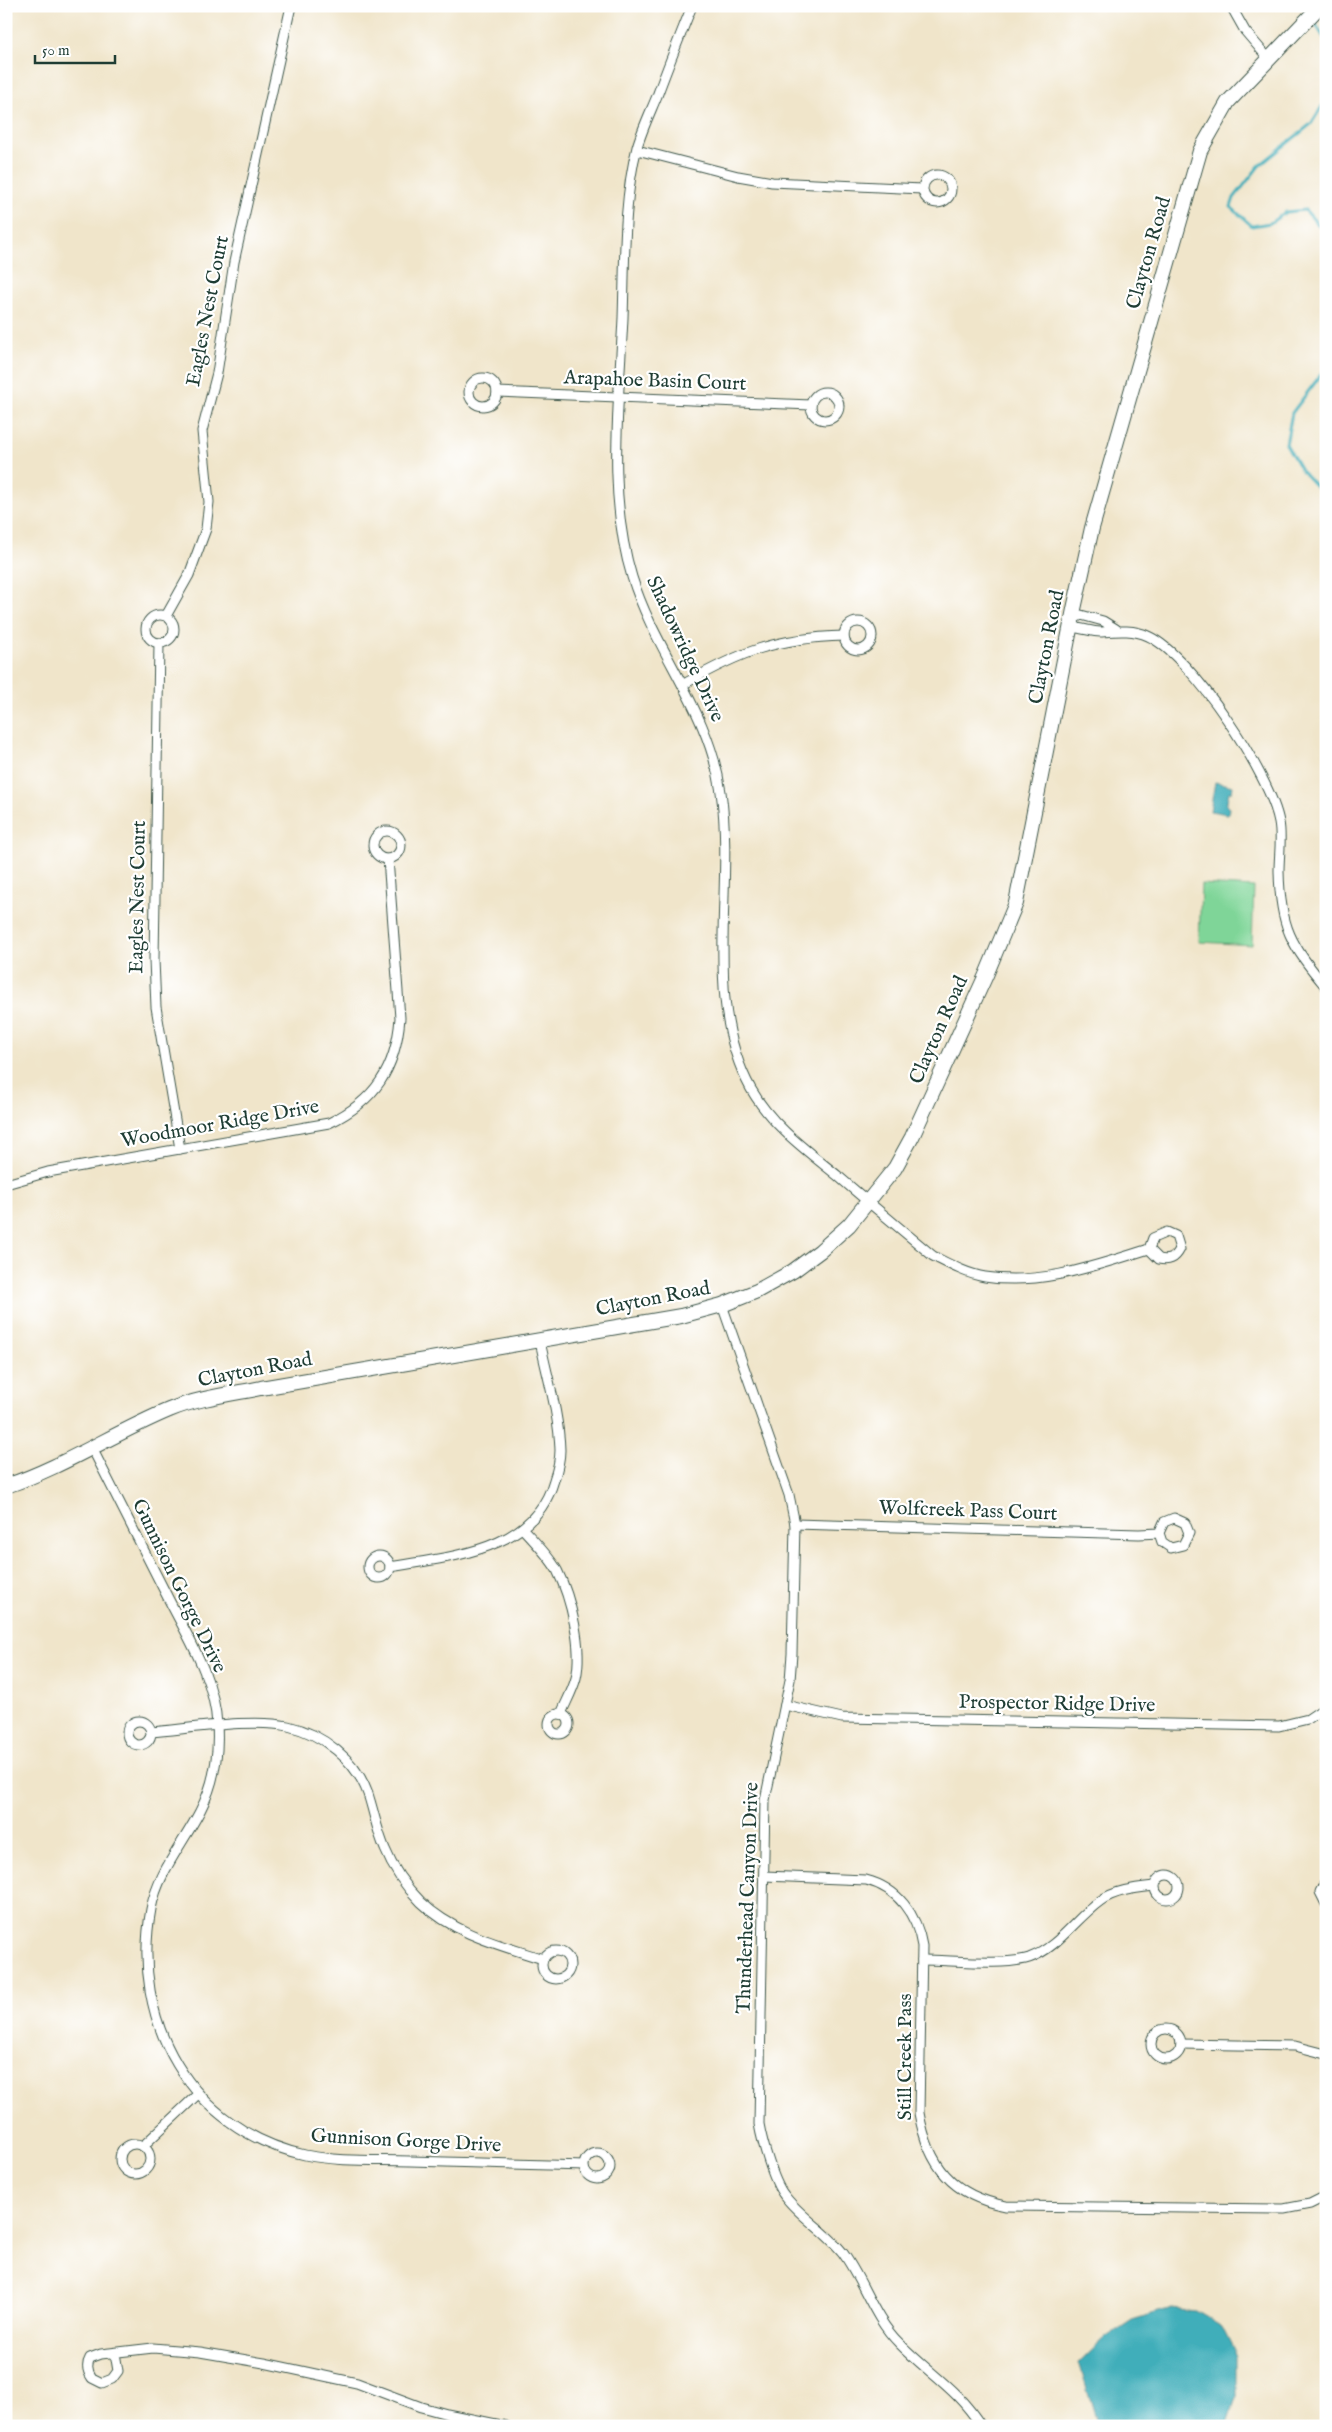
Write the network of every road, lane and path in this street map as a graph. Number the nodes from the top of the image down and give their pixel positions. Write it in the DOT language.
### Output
graph roads {
  1 [pos="291,6"];
  2 [pos="692,6"];
  3 [pos="1231,6"];
  4 [pos="1320,6"];
  5 [pos="1268,58"];
  6 [pos="637,150"];
  7 [pos="922,189"];
  8 [pos="497,392"];
  9 [pos="620,398"];
  10 [pos="811,405"];
  11 [pos="166,616"];
  12 [pos="1072,620"];
  13 [pos="844,636"];
  14 [pos="159,643"];
  15 [pos="684,684"];
  16 [pos="388,860"];
  17 [pos="1326,987"];
  18 [pos="180,1149"];
  19 [pos="6,1184"];
  20 [pos="869,1202"];
  21 [pos="1149,1249"];
  22 [pos="722,1305"];
  23 [pos="540,1341"];
  24 [pos="92,1448"];
  25 [pos="6,1486"];
  26 [pos="796,1524"];
  27 [pos="523,1529"];
  28 [pos="1159,1533"];
  29 [pos="390,1567"];
  30 [pos="785,1705"];
  31 [pos="1326,1707"];
  32 [pos="562,1714"];
  33 [pos="217,1726"];
  34 [pos="152,1732"];
  35 [pos="764,1876"];
  36 [pos="1326,1881"];
  37 [pos="1154,1886"];
  38 [pos="1326,1904"];
  39 [pos="543,1959"];
  40 [pos="922,1960"];
  41 [pos="1181,2044"];
  42 [pos="1326,2054"];
  43 [pos="198,2094"];
  44 [pos="143,2146"];
  45 [pos="582,2166"];
  46 [pos="1326,2196"];
  47 [pos="115,2354"];
  48 [pos="506,2426"];
  49 [pos="981,2426"];
  1 -- 11 [label="street, Eagles Nest Court"];
  2 -- 6 [label="street, Shadowridge Drive"];
  3 -- 5 [label="street"];
  4 -- 5 [label="main road, Clayton Road"];
  5 -- 12 [label="main road, Clayton Road"];
  6 -- 7 [label="street"];
  6 -- 9 [label="street, Shadowridge Drive"];
  8 -- 9 [label="street, Arapahoe Basin Court"];
  9 -- 10 [label="street, Arapahoe Basin Court"];
  9 -- 15 [label="street, Shadowridge Drive"];
  11 -- 14 [label="street"];
  11 -- 14 [label="street, Eagles Nest Court"];
  12 -- 17 [label="street"];
  12 -- 20 [label="main road, Clayton Road"];
  13 -- 15 [label="street"];
  14 -- 18 [label="street, Eagles Nest Court"];
  15 -- 20 [label="street, Shadowridge Drive"];
  16 -- 18 [label="street, Woodmoor Ridge Drive"];
  18 -- 19 [label="street, Woodmoor Ridge Drive"];
  20 -- 21 [label="street, Shadowridge Drive"];
  20 -- 22 [label="main road, Clayton Road"];
  22 -- 23 [label="main road, Clayton Road"];
  22 -- 26 [label="street, Thunderhead Canyon Drive"];
  23 -- 24 [label="main road, Clayton Road"];
  23 -- 27 [label="street"];
  24 -- 25 [label="main road, Clayton Road"];
  24 -- 33 [label="street, Gunnison Gorge Drive"];
  26 -- 28 [label="street, Wolfcreek Pass Court"];
  26 -- 30 [label="street, Thunderhead Canyon Drive"];
  27 -- 29 [label="street"];
  27 -- 32 [label="street"];
  30 -- 31 [label="street, Prospector Ridge Drive"];
  30 -- 35 [label="street, Thunderhead Canyon Drive"];
  33 -- 34 [label="street"];
  33 -- 39 [label="street"];
  33 -- 43 [label="street, Gunnison Gorge Drive"];
  35 -- 40 [label="street, Still Creek Pass"];
  35 -- 49 [label="street, Thunderhead Canyon Drive"];
  36 -- 38 [label="street"];
  37 -- 40 [label="street"];
  40 -- 46 [label="street, Still Creek Pass"];
  41 -- 42 [label="street"];
  43 -- 44 [label="street"];
  43 -- 45 [label="street, Gunnison Gorge Drive"];
  47 -- 47 [label="street"];
  47 -- 48 [label="street"];
}
